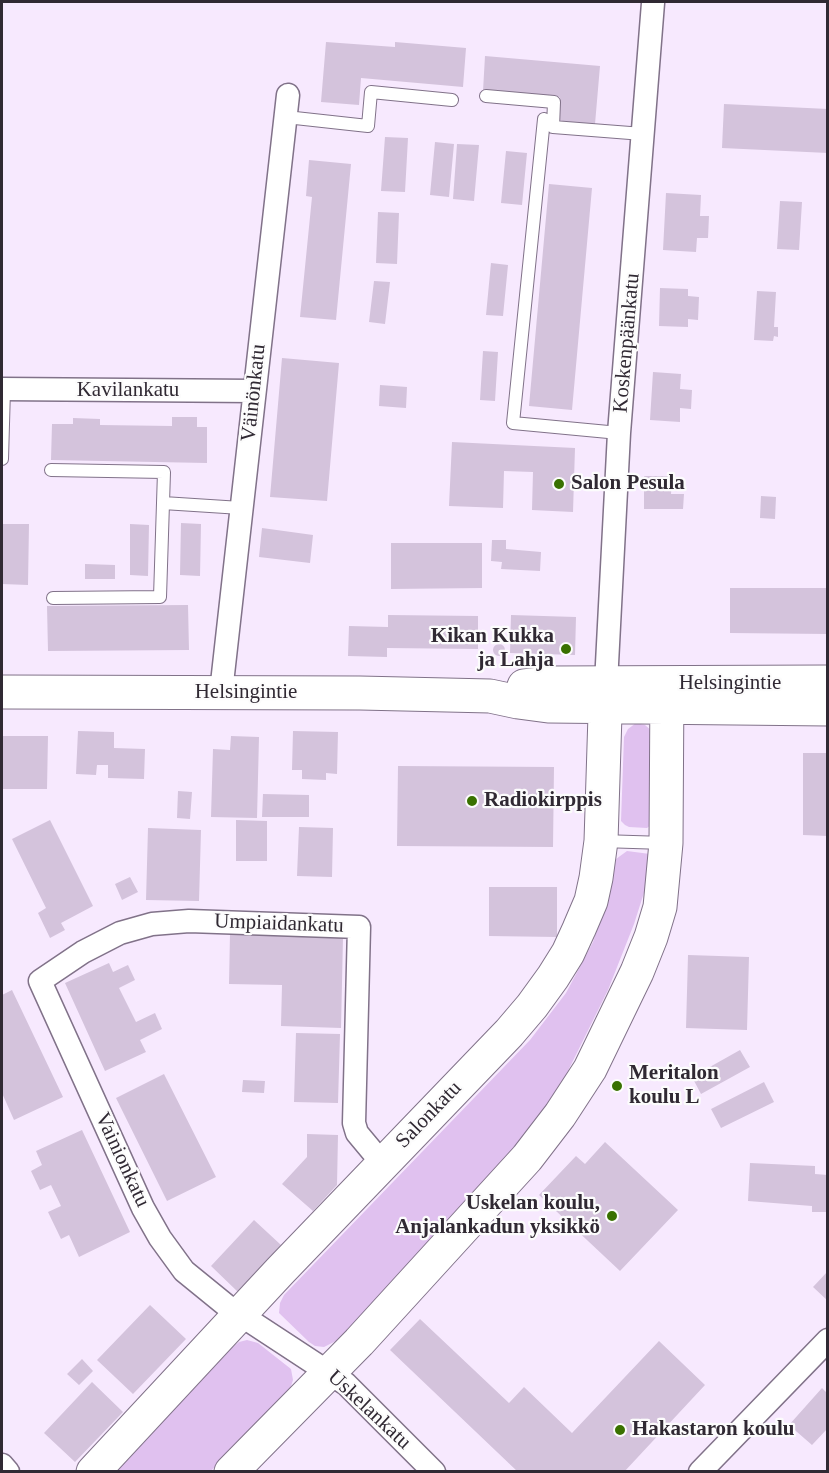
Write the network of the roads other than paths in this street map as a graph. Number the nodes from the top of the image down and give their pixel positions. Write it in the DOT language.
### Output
graph roads {
  1 [pos="653,3"];
  2 [pos="486,96"];
  3 [pos="452,100"];
  4 [pos="287,106"];
  5 [pos="544,119"];
  6 [pos="643,134"];
  7 [pos="3,389"];
  8 [pos="254,391"];
  9 [pos="619,434"];
  10 [pos="2,459"];
  11 [pos="51,470"];
  12 [pos="163,503"];
  13 [pos="241,508"];
  14 [pos="53,598"];
  15 [pos="828,682"];
  16 [pos="2,692"];
  17 [pos="221,692"];
  18 [pos="605,695"];
  19 [pos="668,696"];
  20 [pos="828,709"];
  21 [pos="601,841"];
  22 [pos="666,843"];
  23 [pos="40,981"];
  24 [pos="382,1163"];
  25 [pos="240,1313"];
  26 [pos="828,1340"];
  27 [pos="330,1372"];
  28 [pos="2,1465"];
  29 [pos="8,1472"];
  30 [pos="93,1472"];
  31 [pos="231,1472"];
  32 [pos="434,1472"];
  33 [pos="700,1472"];
  1 -- 6 [label="street, Koskenpäänkatu"];
  2 -- 6 [label="lane"];
  3 -- 4 [label="lane"];
  4 -- 8 [label="street, Väinönkatu"];
  5 -- 9 [label="lane"];
  6 -- 9 [label="street, Koskenpäänkatu"];
  7 -- 8 [label="street, Kavilankatu"];
  7 -- 10 [label="lane"];
  8 -- 13 [label="street, Väinönkatu"];
  9 -- 18 [label="street, Koskenpäänkatu"];
  11 -- 12 [label="lane"];
  12 -- 13 [label="lane"];
  12 -- 14 [label="lane"];
  13 -- 17 [label="street, Väinönkatu"];
  15 -- 19 [label="main road, Helsingintie"];
  16 -- 17 [label="main road, Helsingintie"];
  17 -- 18 [label="main road, Helsingintie"];
  18 -- 19 [label="main road, Helsingintie"];
  18 -- 21 [label="main road, Salonkatu"];
  19 -- 20 [label="main road, Helsingintie"];
  19 -- 22 [label="main road"];
  21 -- 22 [label="lane"];
  21 -- 24 [label="main road, Salonkatu"];
  22 -- 27 [label="main road"];
  23 -- 24 [label="street, Umpiaidankatu"];
  23 -- 25 [label="street, Vainionkatu"];
  24 -- 25 [label="main road, Salonkatu"];
  25 -- 27 [label="street, Uskelankatu"];
  25 -- 30 [label="main road, Salonkatu"];
  26 -- 33 [label="street"];
  27 -- 31 [label="main road"];
  27 -- 32 [label="street, Uskelankatu"];
  28 -- 29 [label="street"];
}
